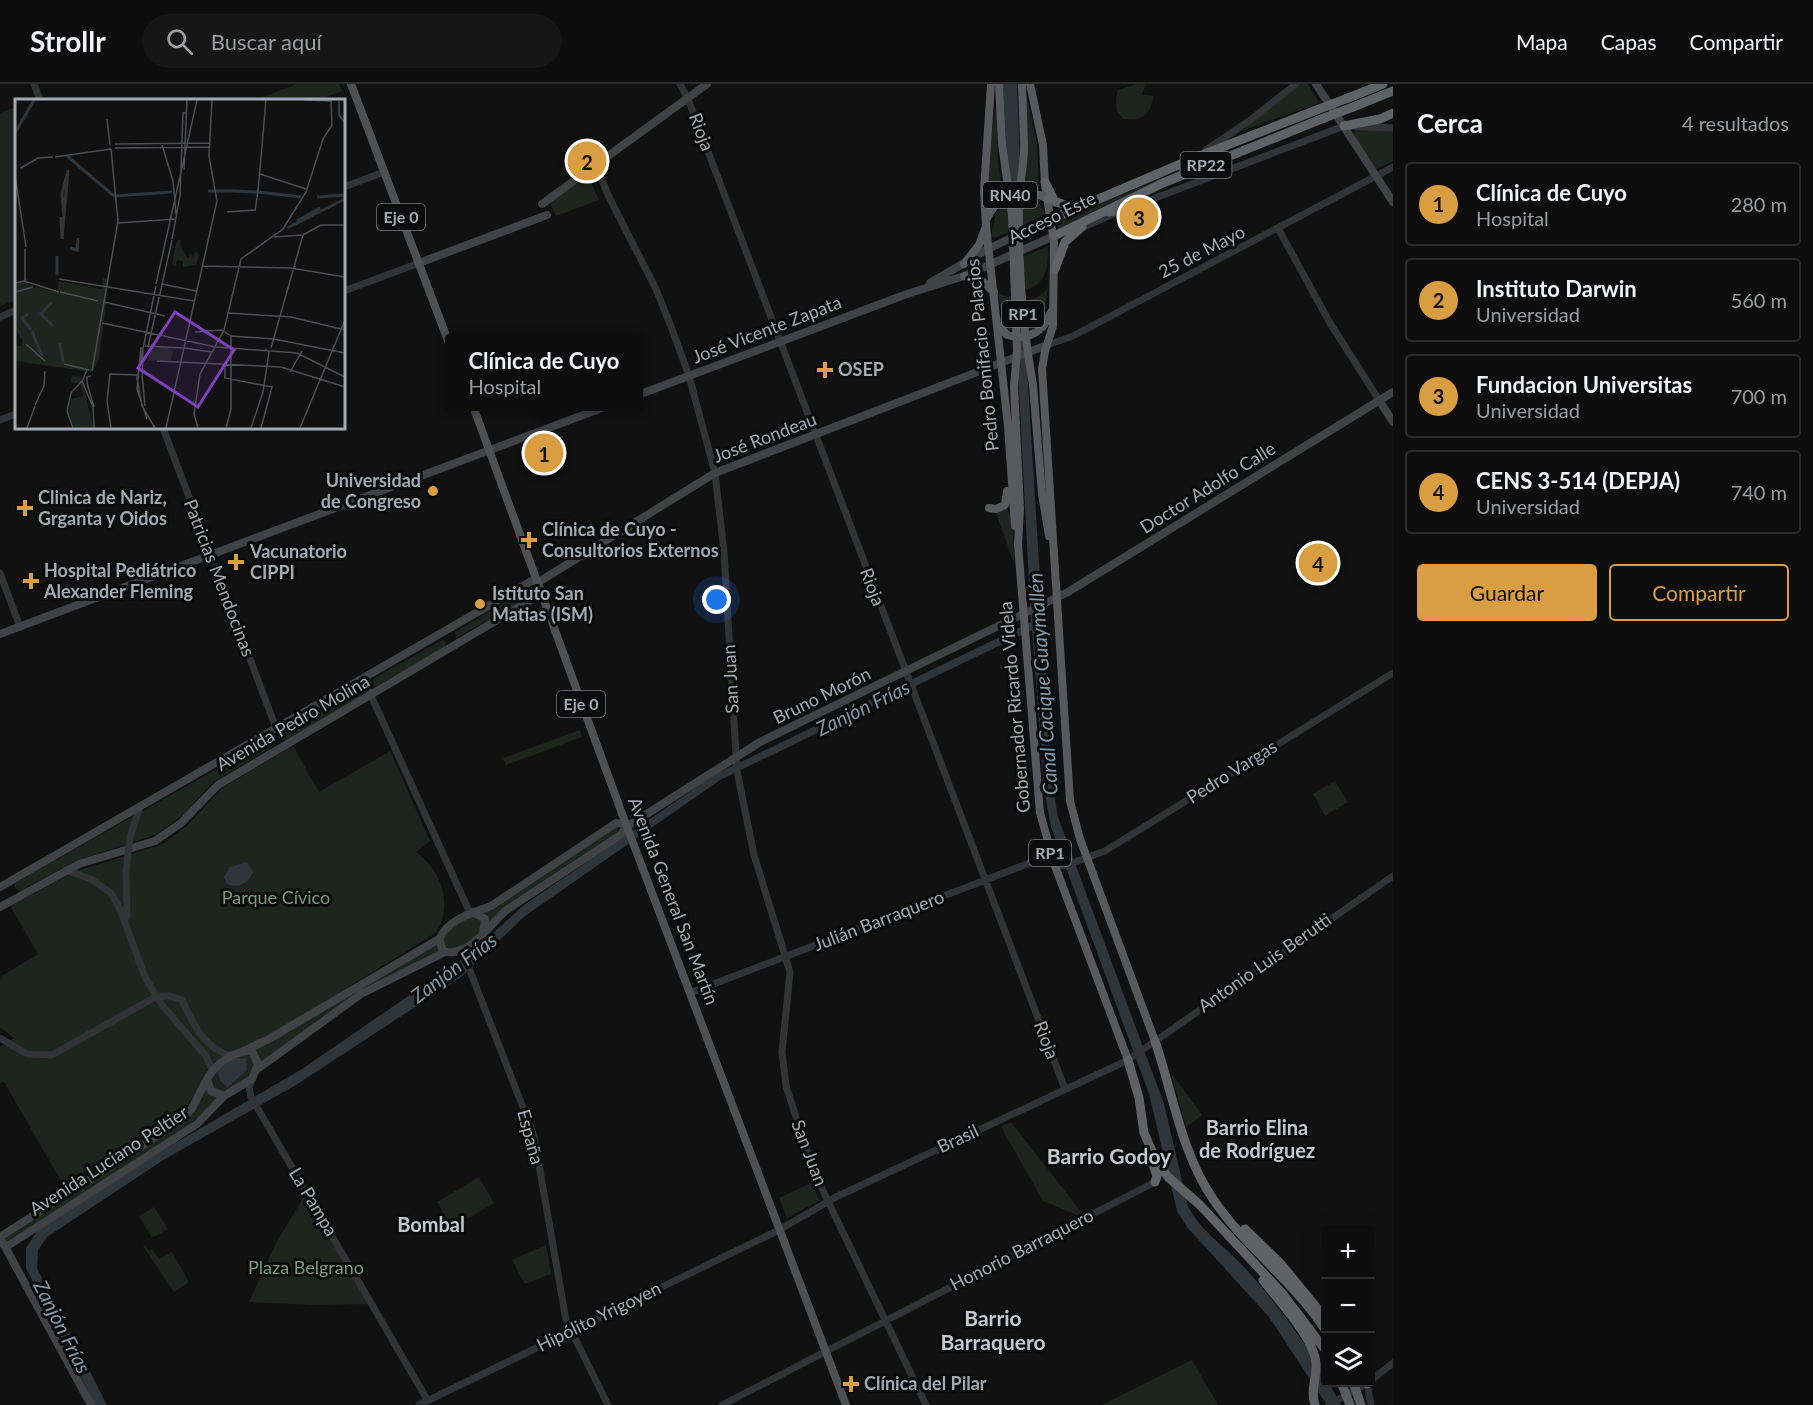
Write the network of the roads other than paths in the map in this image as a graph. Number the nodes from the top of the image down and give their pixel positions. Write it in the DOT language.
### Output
graph roads {
  1 [pos="34,84"];
  2 [pos="351,84"];
  3 [pos="680,84"];
  4 [pos="707,84"];
  5 [pos="991,84"];
  6 [pos="999,84"];
  7 [pos="1022,84"];
  8 [pos="1030,84"];
  9 [pos="1296,84"];
  10 [pos="1316,84"];
  11 [pos="1383,84"];
  12 [pos="1393,91"];
  13 [pos="40,99"];
  14 [pos="688,99"];
  15 [pos="1350,102"];
  16 [pos="1322,114"];
  17 [pos="1393,114"];
  18 [pos="1344,126"];
  19 [pos="1393,128"];
  20 [pos="1197,157"];
  21 [pos="596,166"];
  22 [pos="1202,166"];
  23 [pos="1393,167"];
  24 [pos="384,172"];
  25 [pos="1377,176"];
  26 [pos="1045,182"];
  27 [pos="345,187"];
  28 [pos="1393,202"];
  29 [pos="1088,203"];
  30 [pos="542,204"];
  31 [pos="1132,207"];
  32 [pos="1051,208"];
  33 [pos="1112,211"];
  34 [pos="547,215"];
  35 [pos="1090,218"];
  36 [pos="986,224"];
  37 [pos="1082,228"];
  38 [pos="1279,230"];
  39 [pos="1054,236"];
  40 [pos="1017,245"];
  41 [pos="988,249"];
  42 [pos="419,263"];
  43 [pos="964,264"];
  44 [pos="991,265"];
  45 [pos="1055,269"];
  46 [pos="964,276"];
  47 [pos="345,291"];
  48 [pos="907,294"];
  49 [pos="994,294"];
  50 [pos="1054,303"];
  51 [pos="15,310"];
  52 [pos="0,317"];
  53 [pos="1054,323"];
  54 [pos="998,325"];
  55 [pos="445,333"];
  56 [pos="780,341"];
  57 [pos="1050,341"];
  58 [pos="1025,354"];
  59 [pos="1001,363"];
  60 [pos="689,376"];
  61 [pos="1393,392"];
  62 [pos="643,393"];
  63 [pos="1379,400"];
  64 [pos="1004,401"];
  65 [pos="475,411"];
  66 [pos="594,411"];
  67 [pos="15,414"];
  68 [pos="0,420"];
  69 [pos="1393,422"];
  70 [pos="163,429"];
  71 [pos="815,435"];
  72 [pos="489,451"];
  73 [pos="715,473"];
  74 [pos="989,508"];
  75 [pos="1018,544"];
  76 [pos="1054,553"];
  77 [pos="211,555"];
  78 [pos="0,573"];
  79 [pos="536,581"];
  80 [pos="541,594"];
  81 [pos="1057,598"];
  82 [pos="1030,611"];
  83 [pos="20,627"];
  84 [pos="0,634"];
  85 [pos="1393,673"];
  86 [pos="363,678"];
  87 [pos="908,680"];
  88 [pos="371,696"];
  89 [pos="276,728"];
  90 [pos="736,764"];
  91 [pos="140,807"];
  92 [pos="629,832"];
  93 [pos="1087,858"];
  94 [pos="1065,865"];
  95 [pos="66,870"];
  96 [pos="1393,876"];
  97 [pos="985,880"];
  98 [pos="0,887"];
  99 [pos="0,907"];
  100 [pos="472,912"];
  101 [pos="128,932"];
  102 [pos="483,934"];
  103 [pos="439,939"];
  104 [pos="445,952"];
  105 [pos="463,954"];
  106 [pos="786,957"];
  107 [pos="690,993"];
  108 [pos="157,996"];
  109 [pos="0,1038"];
  110 [pos="1155,1041"];
  111 [pos="235,1054"];
  112 [pos="1137,1054"];
  113 [pos="212,1070"];
  114 [pos="256,1070"];
  115 [pos="207,1079"];
  116 [pos="252,1079"];
  117 [pos="1065,1089"];
  118 [pos="234,1092"];
  119 [pos="224,1096"];
  120 [pos="251,1098"];
  121 [pos="1147,1143"];
  122 [pos="1155,1182"];
  123 [pos="1212,1199"];
  124 [pos="829,1201"];
  125 [pos="779,1230"];
  126 [pos="0,1237"];
  127 [pos="1233,1240"];
  128 [pos="3,1249"];
  129 [pos="1321,1312"];
  130 [pos="886,1321"];
  131 [pos="1321,1325"];
  132 [pos="570,1331"];
  133 [pos="1321,1345"];
  134 [pos="826,1352"];
  135 [pos="1393,1363"];
  136 [pos="1375,1377"];
  137 [pos="1343,1387"];
  138 [pos="1354,1387"];
  139 [pos="1361,1387"];
  140 [pos="1369,1387"];
  141 [pos="428,1401"];
  142 [pos="1334,1403"];
  143 [pos="91,1405"];
  144 [pos="419,1405"];
  145 [pos="608,1405"];
  146 [pos="722,1405"];
  147 [pos="846,1405"];
  148 [pos="926,1405"];
  149 [pos="1315,1405"];
  150 [pos="1350,1405"];
  151 [pos="1360,1405"];
  152 [pos="1371,1405"];
  1 -- 13 [label="street"];
  2 -- 24 [label="main road, Eje 0"];
  3 -- 14 [label="street, Rioja"];
  4 -- 14 [label="main road"];
  5 -- 36 [label="highway, Pedro Bonifacio Palacios / RN40"];
  6 -- 40 [label="highway, Gobernador Ricardo Videla / RN40, bridge"];
  7 -- 40 [label="highway, Gobernador Ricardo Videla / RN40, bridge"];
  8 -- 26 [label="highway, RN40"];
  9 -- 20 [label="street"];
  10 -- 18 [label="main road"];
  11 -- 15 [label="highway, Acceso Este / RP22"];
  12 -- 15 [label="highway, Acceso Este / RP22"];
  14 -- 21 [label="main road"];
  14 -- 56 [label="street, Rioja"];
  15 -- 16 [label="highway, Acceso Este / RP22, bridge"];
  16 -- 20 [label="highway, Acceso Este / RP22"];
  16 -- 22 [label="highway, Acceso Este / RP22"];
  17 -- 18 [label="highway"];
  18 -- 19 [label="street"];
  18 -- 25 [label="main road"];
  18 -- 31 [label="street"];
  20 -- 29 [label="highway, Acceso Este / RP22"];
  21 -- 30 [label="main road"];
  21 -- 60 [label="street, San Juan"];
  22 -- 33 [label="highway"];
  22 -- 35 [label="highway, Acceso Este / RP22"];
  23 -- 25 [label="street, 25 de Mayo"];
  24 -- 27 [label="street"];
  24 -- 42 [label="main road, Eje 0"];
  25 -- 28 [label="main road"];
  25 -- 38 [label="street, 25 de Mayo"];
  26 -- 32 [label="highway"];
  29 -- 32 [label="highway, Acceso Este / RP22"];
  29 -- 32 [label="highway"];
  31 -- 33 [label="highway"];
  31 -- 37 [label="street"];
  32 -- 36 [label="highway, bridge"];
  32 -- 39 [label="highway, Gobernador Ricardo Videla / RN40"];
  32 -- 40 [label="main road, Acceso Este / RP22, bridge"];
  33 -- 35 [label="highway"];
  33 -- 37 [label="highway"];
  34 -- 42 [label="main road"];
  35 -- 39 [label="highway, Acceso Este / RP22"];
  36 -- 41 [label="highway, Pedro Bonifacio Palacios / RN40"];
  36 -- 43 [label="highway"];
  37 -- 45 [label="highway"];
  38 -- 57 [label="street, 25 de Mayo"];
  38 -- 63 [label="street"];
  39 -- 40 [label="main road, Acceso Este / RP22"];
  39 -- 45 [label="highway, Gobernador Ricardo Videla / RP1"];
  40 -- 41 [label="main road, Acceso Este / RP22"];
  40 -- 44 [label="main road, Acceso Este / RP22, bridge"];
  40 -- 75 [label="highway, Gobernador Ricardo Videla / RP1, bridge"];
  40 -- 76 [label="highway, Gobernador Ricardo Videla / RP1, bridge"];
  41 -- 43 [label="main road, José Vicente Zapata"];
  41 -- 44 [label="highway, Pedro Bonifacio Palacios / RN40"];
  42 -- 47 [label="street"];
  42 -- 55 [label="main road, Eje 0"];
  43 -- 48 [label="main road, José Vicente Zapata"];
  44 -- 46 [label="main road, José Vicente Zapata"];
  44 -- 49 [label="highway, Pedro Bonifacio Palacios / RP1"];
  45 -- 50 [label="highway, Gobernador Ricardo Videla / RP1"];
  46 -- 48 [label="main road, José Vicente Zapata"];
  46 -- 49 [label="highway"];
  48 -- 56 [label="main road, José Vicente Zapata"];
  49 -- 54 [label="highway, Pedro Bonifacio Palacios / RP1"];
  50 -- 53 [label="highway, Gobernador Ricardo Videla / RP1"];
  50 -- 54 [label="highway, bridge"];
  51 -- 52 [label="street"];
  53 -- 57 [label="highway, Gobernador Ricardo Videla / RP1"];
  53 -- 58 [label="main road"];
  54 -- 59 [label="highway, Pedro Bonifacio Palacios / RP1"];
  56 -- 60 [label="main road, José Vicente Zapata"];
  56 -- 71 [label="street, Rioja"];
  57 -- 58 [label="main road, 25 de Mayo"];
  57 -- 76 [label="highway, Gobernador Ricardo Videla / RP1"];
  58 -- 59 [label="main road, José Rondeau"];
  59 -- 64 [label="highway, Pedro Bonifacio Palacios / RP1"];
  59 -- 71 [label="main road, José Rondeau"];
  60 -- 62 [label="main road, José Vicente Zapata"];
  60 -- 73 [label="street, San Juan"];
  61 -- 63 [label="main road, Doctor Adolfo Calle"];
  63 -- 69 [label="main road"];
  63 -- 81 [label="main road, Doctor Adolfo Calle"];
  64 -- 74 [label="highway"];
  64 -- 75 [label="highway, Pedro Bonifacio Palacios / RP1"];
  65 -- 72 [label="main road, Avenida General San Martín / Eje 0"];
  66 -- 72 [label="main road"];
  67 -- 68 [label="street"];
  70 -- 77 [label="street, Patricias Mendocinas"];
  71 -- 73 [label="main road, José Rondeau"];
  71 -- 87 [label="street, Rioja"];
  72 -- 77 [label="main road"];
  72 -- 79 [label="main road, Avenida General San Martín / Eje 0"];
  73 -- 79 [label="main road, José Rondeau"];
  73 -- 90 [label="street, San Juan"];
  75 -- 82 [label="highway, Gobernador Ricardo Videla / RP1"];
  76 -- 81 [label="highway, Gobernador Ricardo Videla / RP1"];
  77 -- 83 [label="main road"];
  77 -- 89 [label="street, Patricias Mendocinas"];
  78 -- 83 [label="street"];
  79 -- 80 [label="main road, Avenida General San Martín / Eje 0"];
  79 -- 86 [label="main road, Avenida Pedro Molina"];
  80 -- 88 [label="main road, Avenida Pedro Molina"];
  80 -- 92 [label="main road, Avenida General San Martín / Eje 0"];
  81 -- 82 [label="main road, Doctor Adolfo Calle"];
  81 -- 93 [label="highway, Gobernador Ricardo Videla / RP1"];
  82 -- 87 [label="main road, Bruno Morón"];
  82 -- 94 [label="highway, Gobernador Ricardo Videla / RP1"];
  83 -- 84 [label="main road"];
  85 -- 93 [label="street, Pedro Vargas"];
  86 -- 88 [label="street"];
  86 -- 89 [label="main road, Avenida Pedro Molina"];
  87 -- 90 [label="main road, Bruno Morón"];
  87 -- 97 [label="street, Rioja"];
  88 -- 95 [label="main road, Avenida Pedro Molina"];
  88 -- 100 [label="street"];
  89 -- 91 [label="main road, Avenida Pedro Molina"];
  90 -- 92 [label="main road, Bruno Morón"];
  90 -- 106 [label="street, San Juan"];
  91 -- 98 [label="main road, Avenida Pedro Molina"];
  91 -- 101 [label="street, bridge"];
  92 -- 100 [label="main road"];
  92 -- 102 [label="main road"];
  92 -- 107 [label="main road, Avenida General San Martín / Eje 0"];
  93 -- 94 [label="street, Pedro Vargas"];
  93 -- 110 [label="highway, Gobernador Ricardo Videla / RP1"];
  94 -- 97 [label="street, Julián Barraquero"];
  94 -- 112 [label="highway, Gobernador Ricardo Videla / RP1"];
  95 -- 99 [label="main road, Avenida Pedro Molina"];
  95 -- 101 [label="street"];
  96 -- 110 [label="street, Antonio Luis Berutti"];
  97 -- 106 [label="street, Julián Barraquero"];
  97 -- 117 [label="street, Rioja"];
  100 -- 102 [label="main road"];
  100 -- 103 [label="main road"];
  101 -- 108 [label="street"];
  102 -- 105 [label="main road"];
  103 -- 104 [label="main road"];
  103 -- 111 [label="main road"];
  104 -- 105 [label="main road"];
  104 -- 114 [label="main road"];
  105 -- 132 [label="street, España"];
  106 -- 107 [label="street, Julián Barraquero"];
  106 -- 124 [label="street, San Juan"];
  107 -- 125 [label="main road, Avenida General San Martín / Eje 0"];
  108 -- 109 [label="street"];
  108 -- 111 [label="street"];
  108 -- 113 [label="street"];
  110 -- 112 [label="street, Antonio Luis Berutti"];
  110 -- 123 [label="highway, Gobernador Ricardo Videla / RP1"];
  111 -- 113 [label="main road"];
  111 -- 114 [label="main road"];
  112 -- 117 [label="street, Brasil"];
  112 -- 121 [label="highway, Gobernador Ricardo Videla / RP1"];
  113 -- 115 [label="main road, Avenida Luciano Peltier"];
  114 -- 116 [label="main road"];
  115 -- 119 [label="main road"];
  115 -- 126 [label="main road, Avenida Luciano Peltier"];
  116 -- 118 [label="main road"];
  116 -- 120 [label="street"];
  117 -- 124 [label="street, Brasil"];
  118 -- 119 [label="main road"];
  118 -- 120 [label="street"];
  119 -- 128 [label="main road, Avenida Luciano Peltier"];
  120 -- 141 [label="street, La Pampa"];
  121 -- 122 [label="highway"];
  121 -- 127 [label="highway, Gobernador Ricardo Videla / RP1"];
  122 -- 130 [label="street, Honorio Barraquero"];
  123 -- 129 [label="highway"];
  123 -- 131 [label="highway, Gobernador Ricardo Videla / RP1"];
  124 -- 125 [label="street, Brasil"];
  124 -- 130 [label="street, San Juan"];
  125 -- 132 [label="street, Hipólito Yrigoyen"];
  125 -- 134 [label="main road, Avenida General San Martín"];
  126 -- 128 [label="main road"];
  127 -- 133 [label="highway, Gobernador Ricardo Videla / RP1"];
  127 -- 149 [label="highway"];
  128 -- 143 [label="main road"];
  130 -- 134 [label="street, Honorio Barraquero"];
  130 -- 148 [label="street, San Juan"];
  132 -- 141 [label="street, Hipólito Yrigoyen"];
  132 -- 145 [label="street, España"];
  134 -- 146 [label="street"];
  134 -- 147 [label="main road, Avenida General San Martín"];
  135 -- 136 [label="street"];
  137 -- 150 [label="highway, bridge"];
  138 -- 151 [label="highway, bridge"];
  139 -- 142 [label="street"];
  140 -- 152 [label="street"];
  141 -- 144 [label="street, Hipólito Yrigoyen"];
}
